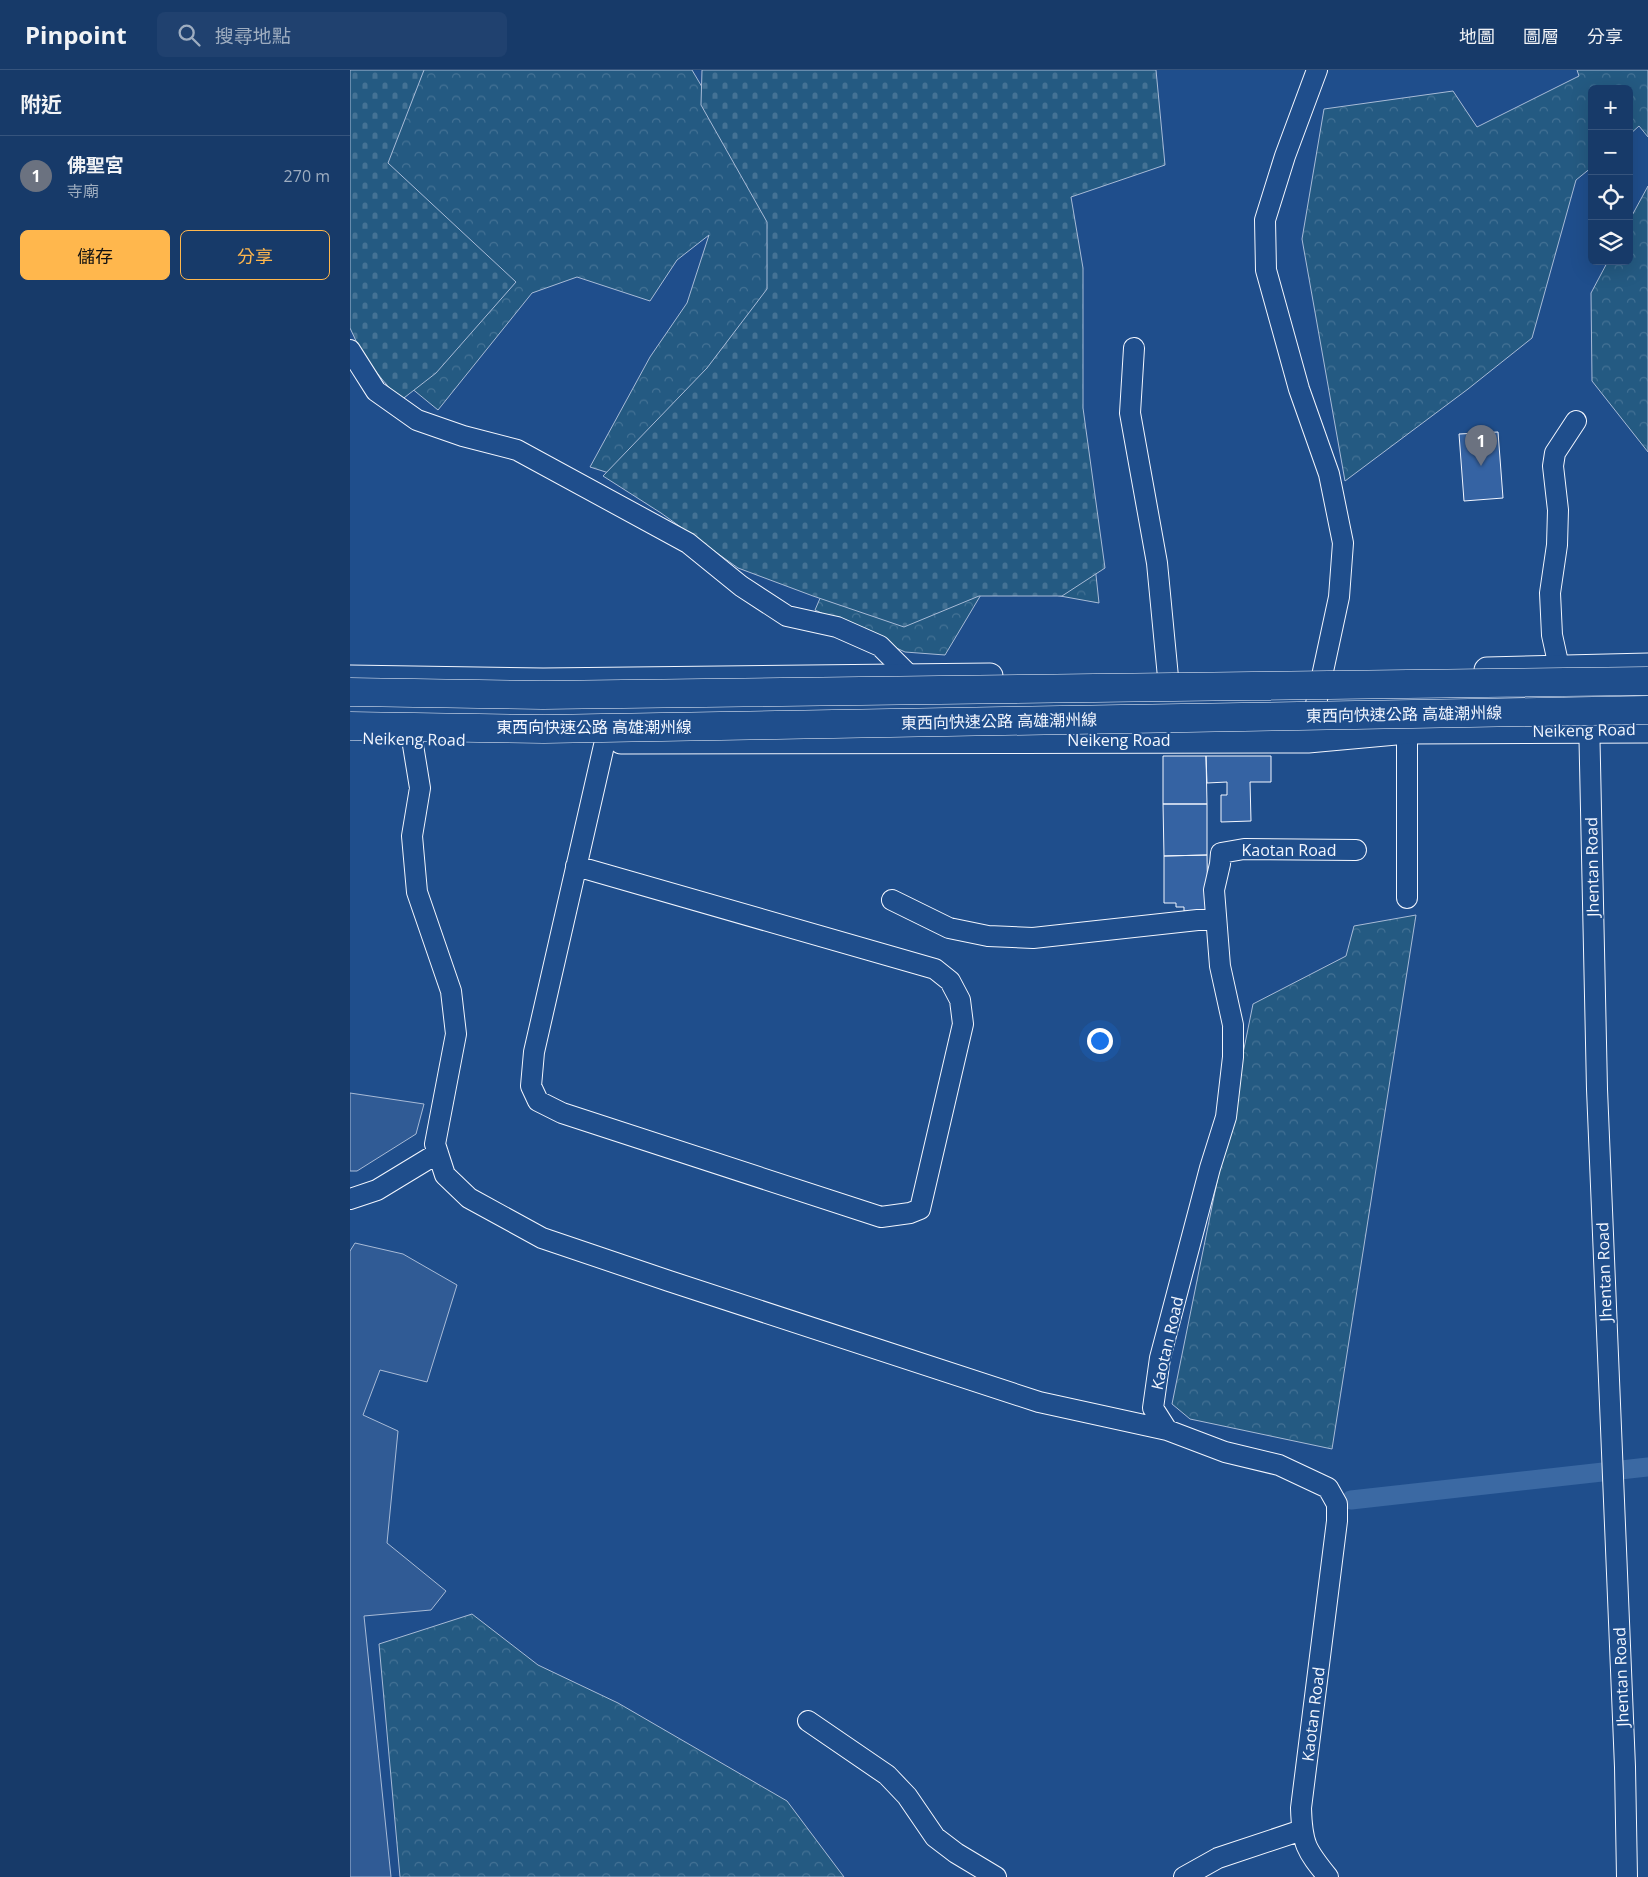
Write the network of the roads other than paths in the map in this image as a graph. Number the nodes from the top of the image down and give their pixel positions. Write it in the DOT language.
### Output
graph roads {
  1 [pos="1317,70"];
  2 [pos="1134,348"];
  3 [pos="350,350"];
  4 [pos="1576,421"];
  5 [pos="1648,666"];
  6 [pos="1559,667"];
  7 [pos="1589,667"];
  8 [pos="910,676"];
  9 [pos="1168,677"];
  10 [pos="350,678"];
  11 [pos="1323,678"];
  12 [pos="1648,681"];
  13 [pos="350,692"];
  14 [pos="1648,710"];
  15 [pos="350,726"];
  16 [pos="1589,730"];
  17 [pos="1648,730"];
  18 [pos="1407,731"];
  19 [pos="350,739"];
  20 [pos="412,740"];
  21 [pos="1308,740"];
  22 [pos="605,741"];
  23 [pos="1356,850"];
  24 [pos="576,866"];
  25 [pos="1407,898"];
  26 [pos="892,900"];
  27 [pos="1216,918"];
  28 [pos="438,1153"];
  29 [pos="350,1199"];
  30 [pos="1167,1430"];
  31 [pos="808,1721"];
  32 [pos="1302,1830"];
  33 [pos="996,1877"];
  34 [pos="1184,1877"];
  35 [pos="1328,1877"];
  36 [pos="1627,1877"];
  1 -- 11 [label="street"];
  2 -- 9 [label="street"];
  3 -- 8 [label="street"];
  4 -- 6 [label="street"];
  5 -- 7 [label="main road"];
  6 -- 7 [label="main road"];
  6 -- 11 [label="main road"];
  7 -- 16 [label="street, Jhentan Road"];
  8 -- 9 [label="main road"];
  8 -- 10 [label="main road"];
  9 -- 11 [label="main road"];
  11 -- 21 [label="street"];
  12 -- 13 [label="highway, 東西向快速公路 高雄潮州線, bridge"];
  14 -- 15 [label="highway, 東西向快速公路 高雄潮州線, bridge"];
  16 -- 17 [label="main road, Neikeng Road"];
  16 -- 18 [label="main road, Neikeng Road"];
  16 -- 36 [label="street, Jhentan Road"];
  18 -- 21 [label="main road, Neikeng Road"];
  18 -- 25 [label="street"];
  19 -- 20 [label="main road, Neikeng Road"];
  20 -- 22 [label="main road, Neikeng Road"];
  20 -- 28 [label="street"];
  21 -- 22 [label="main road, Neikeng Road"];
  22 -- 24 [label="street"];
  23 -- 27 [label="street, Kaotan Road"];
  24 -- 24 [label="street"];
  26 -- 27 [label="street"];
  27 -- 30 [label="street, Kaotan Road"];
  28 -- 29 [label="street"];
  28 -- 30 [label="street"];
  30 -- 32 [label="street, Kaotan Road"];
  31 -- 33 [label="street"];
  32 -- 34 [label="street"];
  32 -- 35 [label="street, Kaotan Road"];
}
